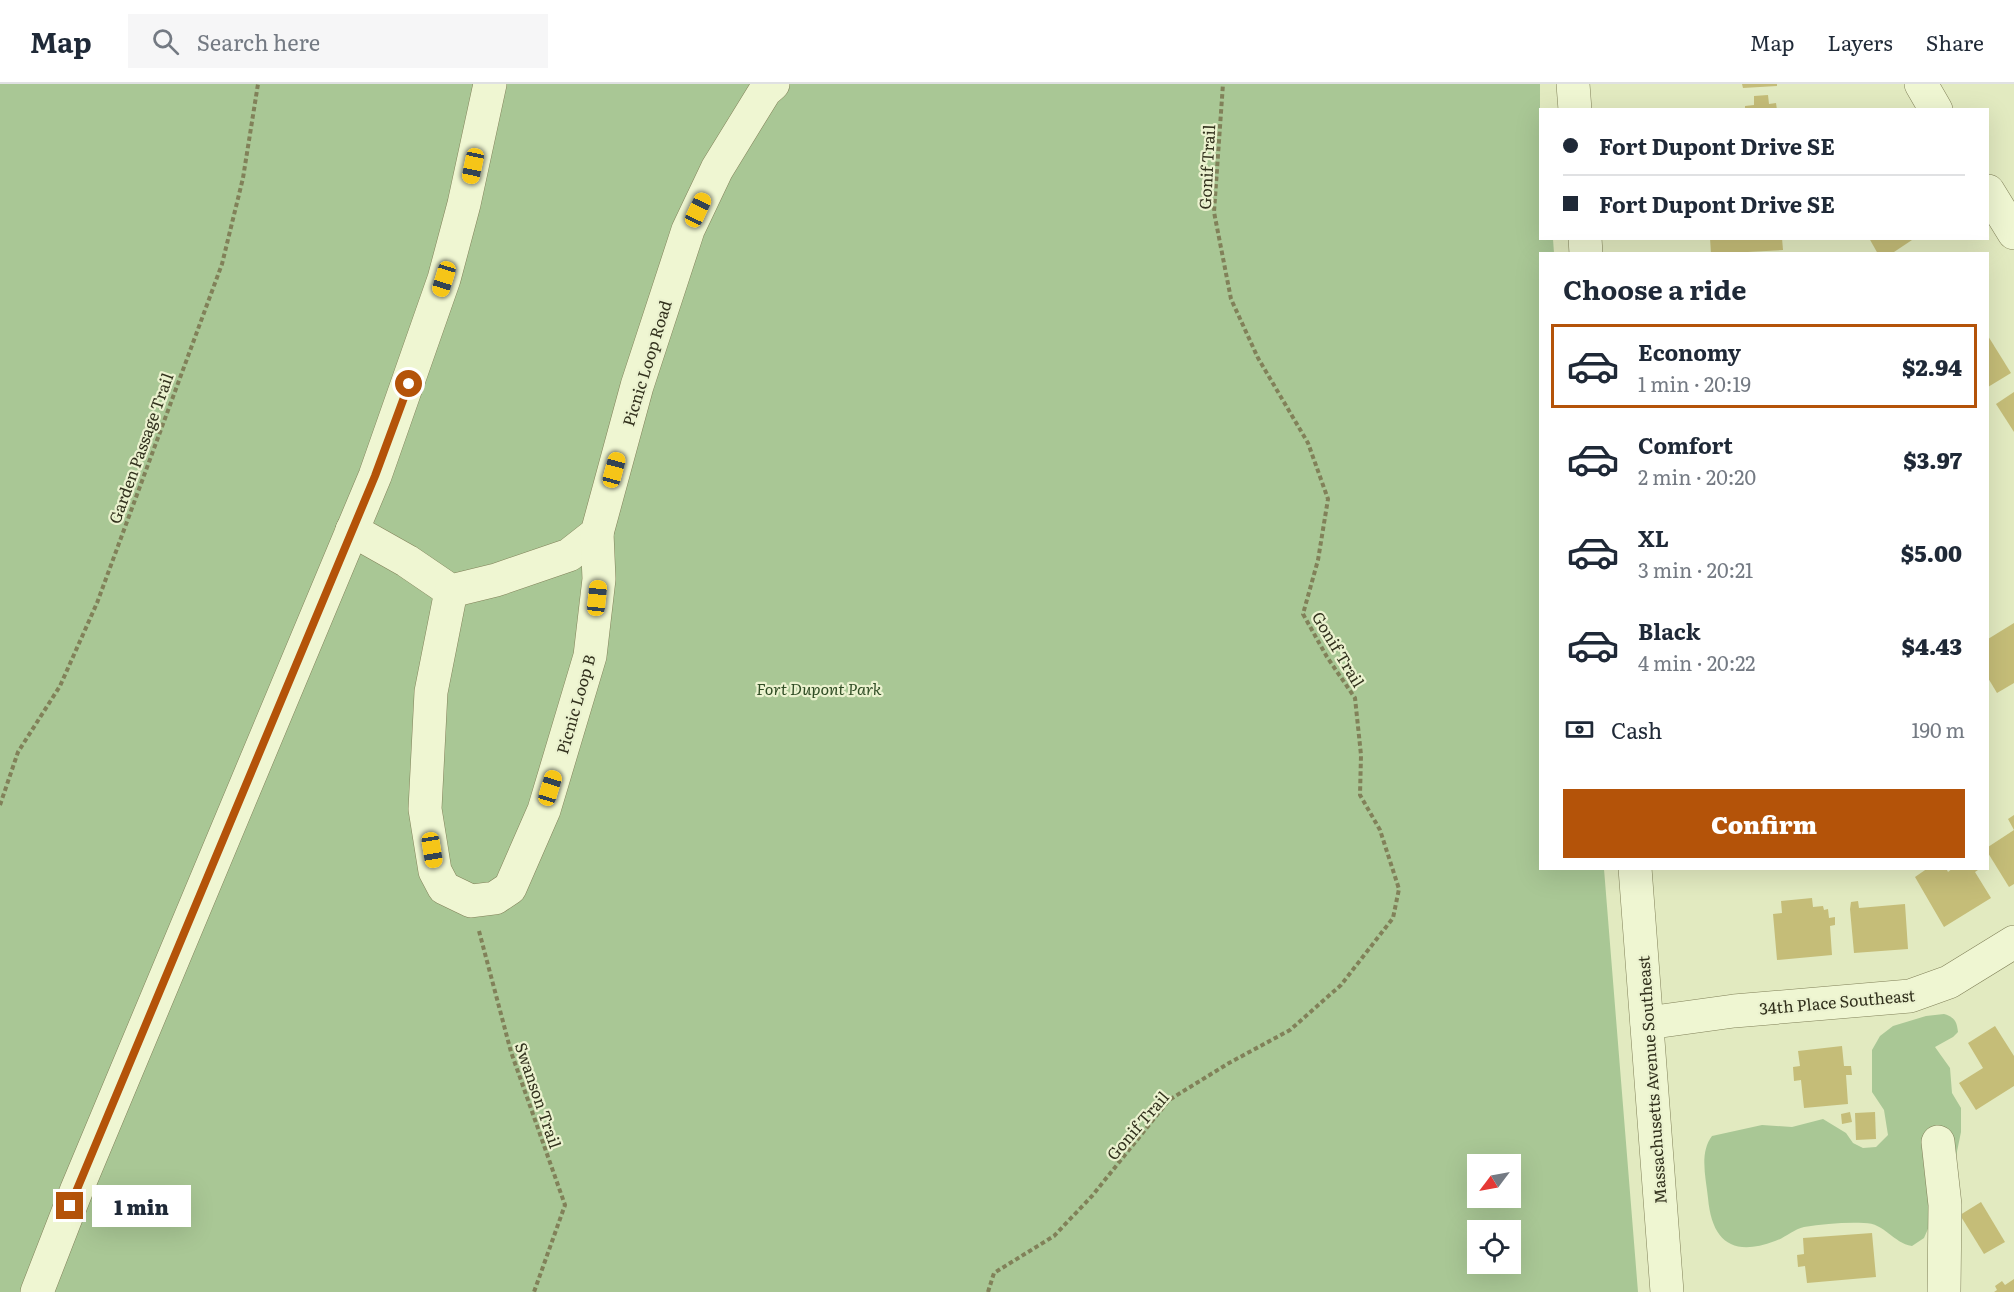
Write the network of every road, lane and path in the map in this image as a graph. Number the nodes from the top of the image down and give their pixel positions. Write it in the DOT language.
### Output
graph roads {
  1 [pos="258,84"];
  2 [pos="490,84"];
  3 [pos="773,84"];
  4 [pos="1223,84"];
  5 [pos="1573,84"];
  6 [pos="1920,84"];
  7 [pos="1575,108"];
  8 [pos="1935,108"];
  9 [pos="1989,193"];
  10 [pos="2014,233"];
  11 [pos="352,530"];
  12 [pos="597,533"];
  13 [pos="451,591"];
  14 [pos="0,805"];
  15 [pos="1635,870"];
  16 [pos="471,901"];
  17 [pos="2014,942"];
  18 [pos="1647,1023"];
  19 [pos="1938,1142"];
  20 [pos="37,1292"];
  21 [pos="534,1292"];
  22 [pos="988,1292"];
  23 [pos="1667,1292"];
  24 [pos="1944,1292"];
  1 -- 14 [label="path, Garden Passage Trail"];
  2 -- 11 [label="street"];
  3 -- 12 [label="street, Picnic Loop Road"];
  4 -- 22 [label="path, Gonif Trail"];
  5 -- 7 [label="street"];
  6 -- 8 [label="street"];
  9 -- 10 [label="street"];
  11 -- 13 [label="street"];
  11 -- 20 [label="street"];
  12 -- 13 [label="street"];
  12 -- 16 [label="street, Picnic Loop B"];
  13 -- 16 [label="street"];
  15 -- 18 [label="street, Massachusetts Avenue Southeast"];
  16 -- 21 [label="path, Swanson Trail"];
  17 -- 18 [label="street, 34th Place Southeast"];
  18 -- 23 [label="street, Massachusetts Avenue Southeast"];
  19 -- 24 [label="street"];
}
